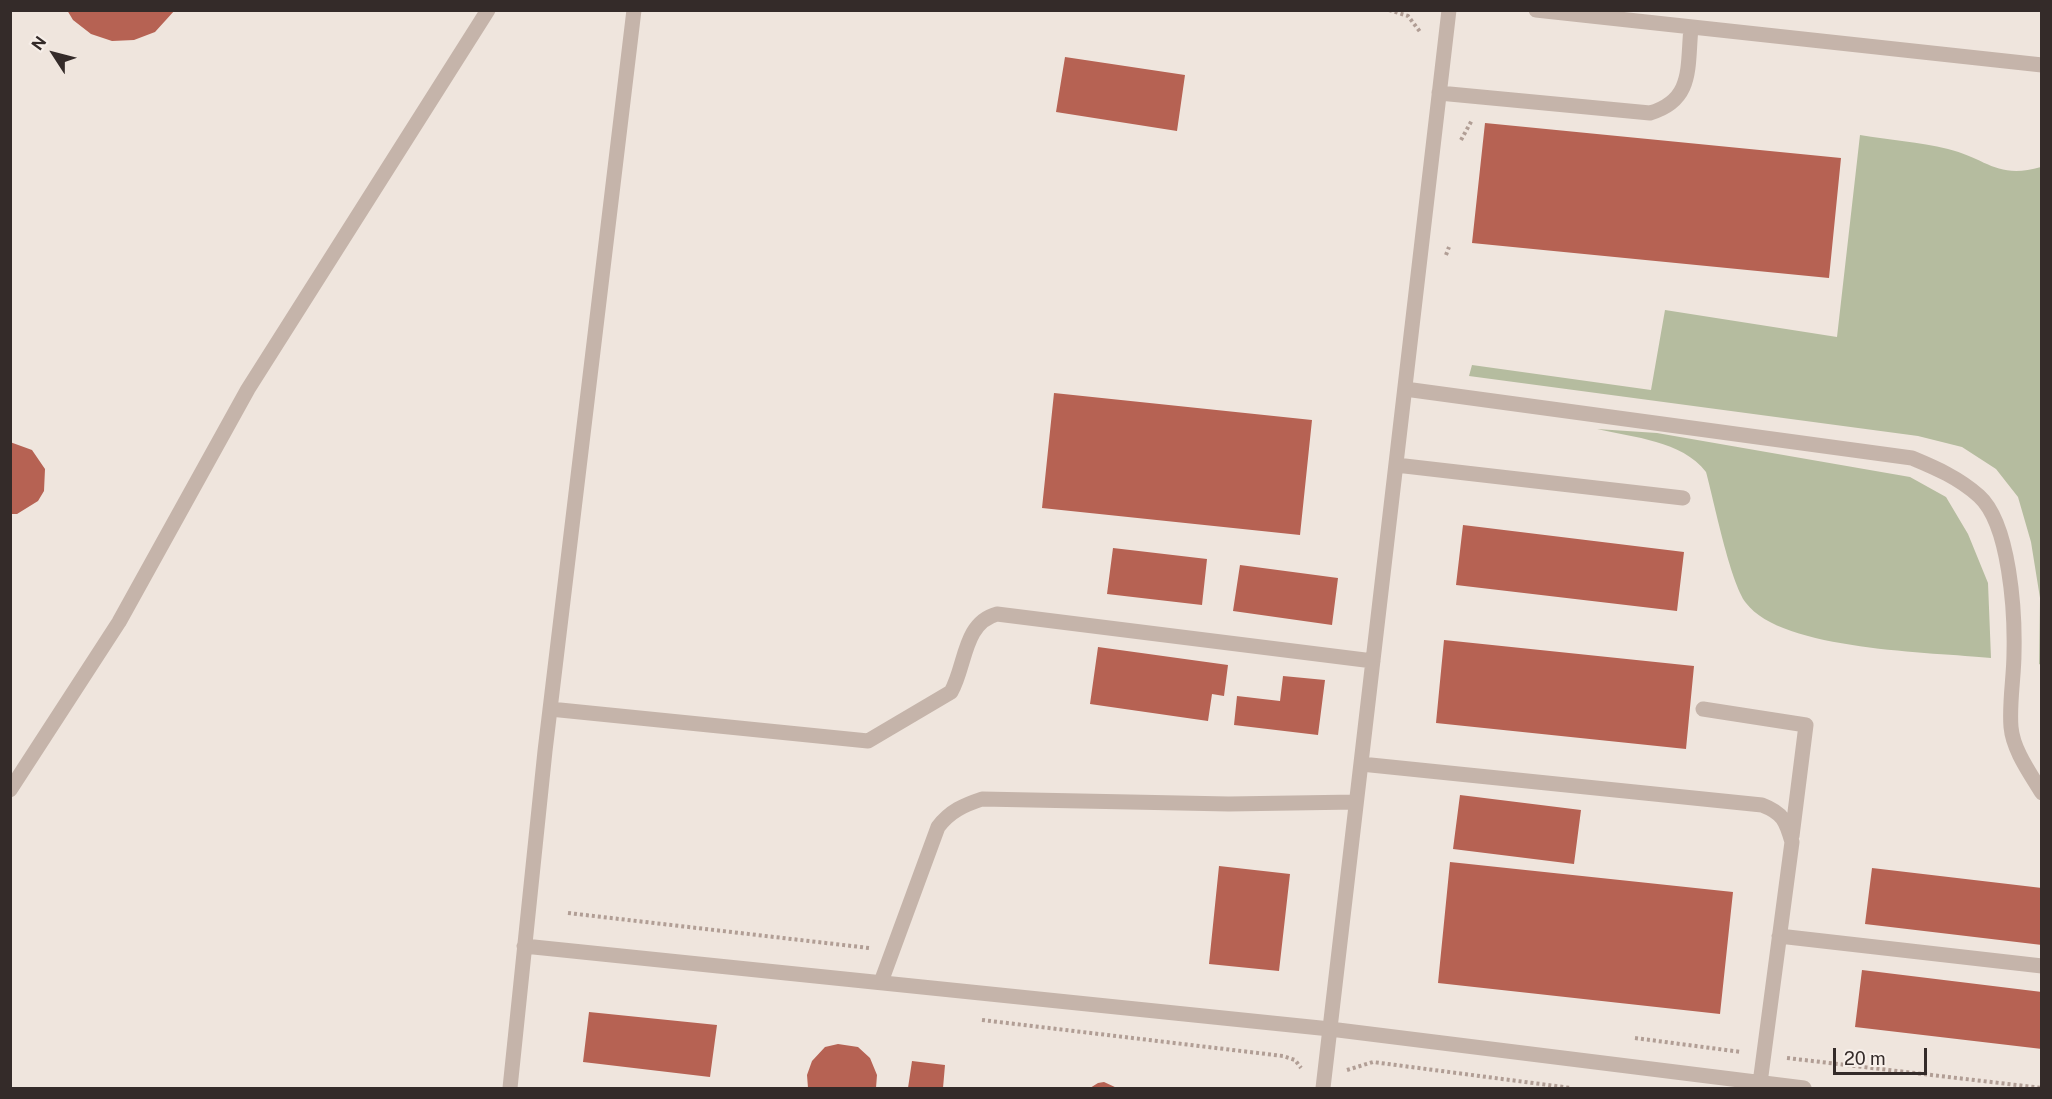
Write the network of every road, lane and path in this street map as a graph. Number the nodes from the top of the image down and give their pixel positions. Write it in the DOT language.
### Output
graph roads {
  1 [pos="488,10"];
  2 [pos="634,10"];
  3 [pos="1449,10"];
  4 [pos="1536,10"];
  5 [pos="1691,28"];
  6 [pos="2042,65"];
  7 [pos="1439,93"];
  8 [pos="1405,390"];
  9 [pos="1396,465"];
  10 [pos="1683,498"];
  11 [pos="1373,661"];
  12 [pos="550,709"];
  13 [pos="1704,709"];
  14 [pos="1361,764"];
  15 [pos="10,790"];
  16 [pos="2042,793"];
  17 [pos="1356,802"];
  18 [pos="1791,842"];
  19 [pos="568,913"];
  20 [pos="1779,936"];
  21 [pos="524,946"];
  22 [pos="881,949"];
  23 [pos="2042,966"];
  24 [pos="881,982"];
  25 [pos="982,1020"];
  26 [pos="1330,1029"];
  27 [pos="1635,1038"];
  28 [pos="1763,1055"];
  29 [pos="1304,1071"];
  30 [pos="1344,1079"];
  31 [pos="1760,1083"];
  32 [pos="2042,1088"];
  33 [pos="510,1089"];
  34 [pos="1323,1089"];
  35 [pos="1571,1089"];
  36 [pos="1804,1089"];
  1 -- 15 [label="lane"];
  2 -- 12 [label="lane"];
  3 -- 7 [label="lane"];
  4 -- 5 [label="lane"];
  5 -- 6 [label="lane"];
  5 -- 7 [label="lane"];
  7 -- 8 [label="lane"];
  8 -- 9 [label="lane"];
  8 -- 16 [label="lane"];
  9 -- 10 [label="lane"];
  9 -- 11 [label="lane"];
  11 -- 12 [label="lane"];
  11 -- 14 [label="lane"];
  12 -- 21 [label="lane"];
  13 -- 18 [label="lane"];
  14 -- 17 [label="lane"];
  14 -- 18 [label="lane"];
  17 -- 24 [label="lane"];
  17 -- 26 [label="lane"];
  18 -- 20 [label="lane"];
  19 -- 22 [label="path"];
  20 -- 23 [label="lane"];
  20 -- 28 [label="lane"];
  21 -- 24 [label="lane"];
  21 -- 33 [label="lane"];
  24 -- 26 [label="lane"];
  25 -- 29 [label="path"];
  26 -- 31 [label="lane"];
  26 -- 34 [label="lane"];
  27 -- 28 [label="path"];
  28 -- 31 [label="lane"];
  28 -- 32 [label="path"];
  30 -- 35 [label="path"];
  31 -- 36 [label="lane"];
}
